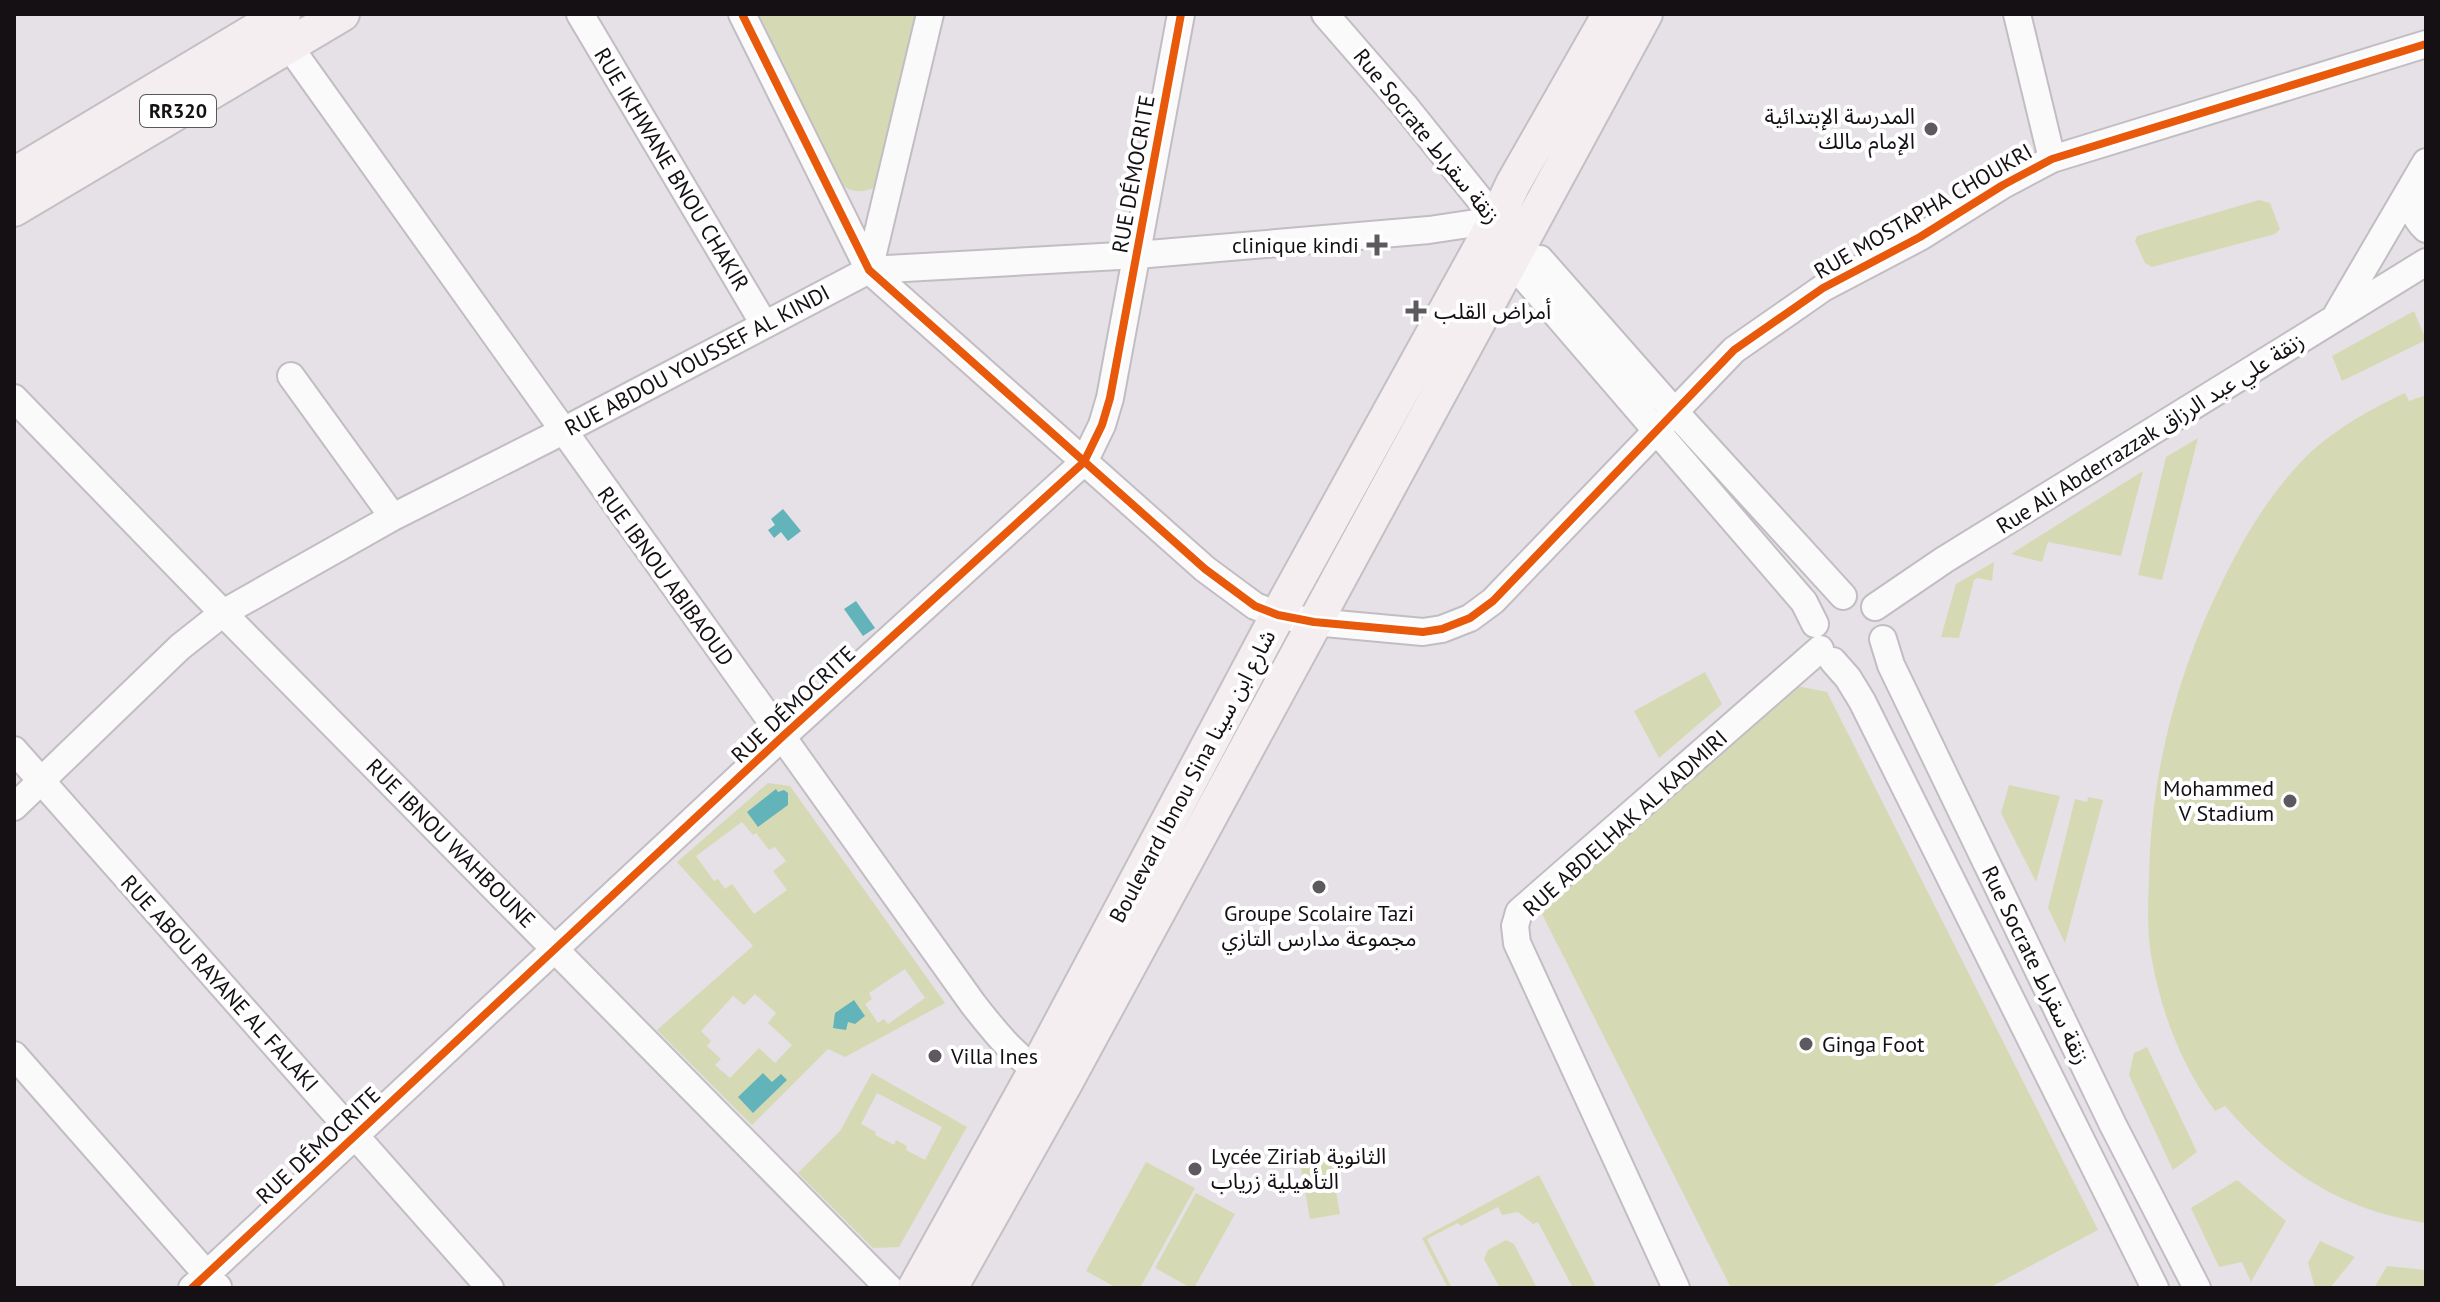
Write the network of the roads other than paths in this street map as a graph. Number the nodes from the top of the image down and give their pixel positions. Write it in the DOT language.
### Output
graph roads {
  1 [pos="342,14"];
  2 [pos="580,14"];
  3 [pos="742,14"];
  4 [pos="930,14"];
  5 [pos="1181,14"];
  6 [pos="1325,14"];
  7 [pos="1610,14"];
  8 [pos="1645,14"];
  9 [pos="2017,14"];
  10 [pos="286,30"];
  11 [pos="2426,44"];
  12 [pos="2052,159"];
  13 [pos="2426,162"];
  14 [pos="14,175"];
  15 [pos="2412,188"];
  16 [pos="14,209"];
  17 [pos="1496,220"];
  18 [pos="2426,229"];
  19 [pos="1522,254"];
  20 [pos="1137,255"];
  21 [pos="2426,262"];
  22 [pos="869,270"];
  23 [pos="2334,319"];
  24 [pos="764,324"];
  25 [pos="291,376"];
  26 [pos="14,398"];
  27 [pos="1675,412"];
  28 [pos="563,431"];
  29 [pos="1657,431"];
  30 [pos="1084,462"];
  31 [pos="393,517"];
  32 [pos="1843,596"];
  33 [pos="1875,607"];
  34 [pos="223,613"];
  35 [pos="1278,615"];
  36 [pos="1314,622"];
  37 [pos="1883,639"];
  38 [pos="1823,645"];
  39 [pos="782,737"];
  40 [pos="14,750"];
  41 [pos="41,781"];
  42 [pos="14,807"];
  43 [pos="556,948"];
  44 [pos="2058,1009"];
  45 [pos="2023,1026"];
  46 [pos="14,1055"];
  47 [pos="1050,1078"];
  48 [pos="355,1136"];
  49 [pos="206,1284"];
  50 [pos="490,1288"];
  51 [pos="889,1288"];
  52 [pos="915,1288"];
  53 [pos="950,1288"];
  54 [pos="1676,1288"];
  55 [pos="2155,1288"];
  56 [pos="2197,1288"];
  1 -- 10 [label="main road, RR320"];
  2 -- 24 [label="street, RUE IKHWANE BNOU CHAKIR"];
  3 -- 22 [label="street"];
  4 -- 22 [label="street"];
  5 -- 20 [label="street, RUE DÉMOCRITE"];
  6 -- 17 [label="street, Rue Socrate زنقة سقراط"];
  7 -- 17 [label="main road, Boulevard Ibnou Sina شارع ابن سينا"];
  8 -- 19 [label="main road, Boulevard Ibnou Sina شارع ابن سينا"];
  9 -- 12 [label="street"];
  10 -- 14 [label="main road, RR320"];
  10 -- 16 [label="main road, RR320"];
  10 -- 28 [label="street, RUE IBNOU ABIBAOUD"];
  11 -- 12 [label="street, RUE MOSTAPHA CHOUKRI"];
  12 -- 27 [label="street, RUE MOSTAPHA CHOUKRI"];
  13 -- 15 [label="street"];
  15 -- 18 [label="street"];
  15 -- 23 [label="street"];
  17 -- 19 [label="street, Rue Socrate زنقة سقراط"];
  17 -- 20 [label="street, RUE ABDOU YOUSSEF AL KINDI"];
  17 -- 35 [label="main road, Boulevard Ibnou Sina شارع ابن سينا"];
  19 -- 27 [label="street, Rue Socrate زنقة سقراط"];
  19 -- 29 [label="street, Rue Socrate زنقة سقراط"];
  19 -- 36 [label="main road, Boulevard Ibnou Sina شارع ابن سينا"];
  20 -- 22 [label="street, RUE ABDOU YOUSSEF AL KINDI"];
  20 -- 30 [label="street, RUE DÉMOCRITE"];
  21 -- 23 [label="street, Rue Ali Abderrazzak زنقة علي عبد الرزاق"];
  22 -- 24 [label="street, RUE ABDOU YOUSSEF AL KINDI"];
  22 -- 30 [label="street, RUE MOSTAPHA CHOUKRI"];
  23 -- 33 [label="street, Rue Ali Abderrazzak زنقة علي عبد الرزاق"];
  24 -- 28 [label="street, RUE ABDOU YOUSSEF AL KINDI"];
  25 -- 31 [label="street"];
  26 -- 34 [label="street, RUE IBNOU WAHBOUNE"];
  27 -- 29 [label="street, RUE MOSTAPHA CHOUKRI"];
  27 -- 32 [label="street, Rue Socrate زنقة سقراط"];
  28 -- 31 [label="street, RUE ABDOU YOUSSEF AL KINDI"];
  28 -- 39 [label="street, RUE IBNOU ABIBAOUD"];
  29 -- 36 [label="street, RUE MOSTAPHA CHOUKRI"];
  29 -- 38 [label="street, Rue Socrate زنقة سقراط"];
  30 -- 35 [label="street, RUE MOSTAPHA CHOUKRI"];
  30 -- 39 [label="street, RUE DÉMOCRITE"];
  31 -- 34 [label="street, RUE ABDOU YOUSSEF AL KINDI"];
  32 -- 33 [label="street"];
  32 -- 38 [label="street"];
  33 -- 37 [label="street"];
  34 -- 41 [label="street, RUE ABDOU YOUSSEF AL KINDI"];
  34 -- 43 [label="street, RUE IBNOU WAHBOUNE"];
  35 -- 36 [label="street, RUE MOSTAPHA CHOUKRI"];
  35 -- 47 [label="main road, Boulevard Ibnou Sina شارع ابن سينا"];
  36 -- 47 [label="main road, Boulevard Ibnou Sina شارع ابن سينا"];
  37 -- 38 [label="street"];
  37 -- 44 [label="street, Rue Socrate زنقة سقراط"];
  38 -- 45 [label="street, Rue Socrate زنقة سقراط"];
  38 -- 54 [label="street, RUE ABDELHAK AL KADMIRI"];
  39 -- 43 [label="street, RUE DÉMOCRITE"];
  39 -- 47 [label="street, RUE IBNOU ABIBAOUD"];
  40 -- 41 [label="street, RUE ABOU RAYANE AL FALAKI"];
  41 -- 42 [label="street, RUE ABDOU YOUSSEF AL KINDI"];
  41 -- 48 [label="street, RUE ABOU RAYANE AL FALAKI"];
  43 -- 48 [label="street, RUE DÉMOCRITE"];
  43 -- 51 [label="street, RUE IBNOU WAHBOUNE"];
  44 -- 45 [label="street"];
  44 -- 56 [label="street, Rue Socrate زنقة سقراط"];
  45 -- 55 [label="street, Rue Socrate زنقة سقراط"];
  46 -- 49 [label="street"];
  47 -- 52 [label="main road, Boulevard Ibnou Sina شارع ابن سينا"];
  47 -- 53 [label="main road, Boulevard Ibnou Sina شارع ابن سينا"];
  48 -- 49 [label="street, RUE DÉMOCRITE"];
  48 -- 50 [label="street, RUE ABOU RAYANE AL FALAKI"];
}
